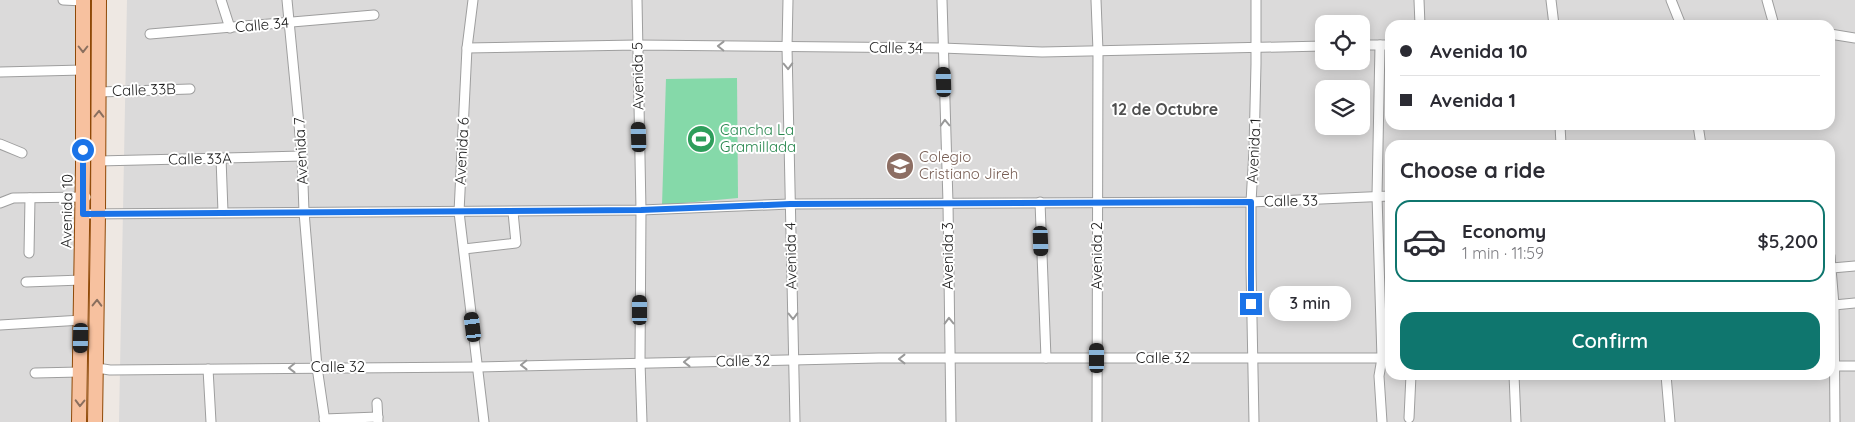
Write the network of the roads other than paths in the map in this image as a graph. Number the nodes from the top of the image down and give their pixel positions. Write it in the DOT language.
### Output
graph roads {
  1 [pos="63,0"];
  2 [pos="83,0"];
  3 [pos="99,0"];
  4 [pos="221,0"];
  5 [pos="286,0"];
  6 [pos="473,0"];
  7 [pos="637,0"];
  8 [pos="788,0"];
  9 [pos="942,0"];
  10 [pos="1096,0"];
  11 [pos="1256,0"];
  12 [pos="1419,0"];
  13 [pos="1551,0"];
  14 [pos="1671,0"];
  15 [pos="1767,0"];
  16 [pos="374,15"];
  17 [pos="1420,20"];
  18 [pos="1553,20"];
  19 [pos="1678,20"];
  20 [pos="1773,20"];
  21 [pos="289,23"];
  22 [pos="230,28"];
  23 [pos="150,34"];
  24 [pos="1835,35"];
  25 [pos="1855,38"];
  26 [pos="637,45"];
  27 [pos="1370,45"];
  28 [pos="1380,45"];
  29 [pos="1385,45"];
  30 [pos="1315,46"];
  31 [pos="787,47"];
  32 [pos="1257,47"];
  33 [pos="467,48"];
  34 [pos="942,48"];
  35 [pos="1098,51"];
  36 [pos="83,70"];
  37 [pos="0,72"];
  38 [pos="190,89"];
  39 [pos="99,92"];
  40 [pos="0,144"];
  41 [pos="22,153"];
  42 [pos="302,156"];
  43 [pos="221,158"];
  44 [pos="98,161"];
  45 [pos="1377,196"];
  46 [pos="1385,196"];
  47 [pos="30,198"];
  48 [pos="83,198"];
  49 [pos="98,198"];
  50 [pos="1040,202"];
  51 [pos="1098,202"];
  52 [pos="1251,202"];
  53 [pos="0,203"];
  54 [pos="948,203"];
  55 [pos="790,204"];
  56 [pos="641,210"];
  57 [pos="223,212"];
  58 [pos="304,212"];
  59 [pos="459,212"];
  60 [pos="513,212"];
  61 [pos="83,214"];
  62 [pos="98,214"];
  63 [pos="464,249"];
  64 [pos="29,253"];
  65 [pos="1855,266"];
  66 [pos="1835,268"];
  67 [pos="82,280"];
  68 [pos="26,282"];
  69 [pos="1855,303"];
  70 [pos="1835,305"];
  71 [pos="82,320"];
  72 [pos="0,325"];
  73 [pos="1385,340"];
  74 [pos="1046,358"];
  75 [pos="1097,358"];
  76 [pos="1251,358"];
  77 [pos="1385,358"];
  78 [pos="950,359"];
  79 [pos="794,360"];
  80 [pos="1385,361"];
  81 [pos="640,362"];
  82 [pos="478,366"];
  83 [pos="1835,366"];
  84 [pos="1855,366"];
  85 [pos="317,367"];
  86 [pos="96,368"];
  87 [pos="208,369"];
  88 [pos="36,372"];
  89 [pos="80,372"];
  90 [pos="1411,380"];
  91 [pos="1514,380"];
  92 [pos="1666,380"];
  93 [pos="1833,380"];
  94 [pos="377,403"];
  95 [pos="1409,418"];
  96 [pos="378,419"];
  97 [pos="324,420"];
  98 [pos="79,422"];
  99 [pos="95,422"];
  100 [pos="211,422"];
  101 [pos="484,422"];
  102 [pos="642,422"];
  103 [pos="795,422"];
  104 [pos="951,422"];
  105 [pos="1097,422"];
  106 [pos="1254,422"];
  107 [pos="1382,422"];
  108 [pos="1516,422"];
  109 [pos="1670,422"];
  110 [pos="1835,422"];
  1 -- 2 [label="street"];
  2 -- 36 [label="main road, Avenida 10, one-way"];
  3 -- 39 [label="main road, Avenida 10"];
  4 -- 22 [label="street"];
  5 -- 21 [label="street, Avenida 7"];
  6 -- 33 [label="street, Avenida 6"];
  7 -- 26 [label="street, Avenida 5"];
  8 -- 31 [label="street, Avenida 4"];
  9 -- 34 [label="street, Avenida 3"];
  10 -- 35 [label="street, Avenida 2"];
  11 -- 32 [label="street, Avenida 1"];
  12 -- 17 [label="street"];
  13 -- 18 [label="street"];
  14 -- 19 [label="street"];
  15 -- 20 [label="street"];
  16 -- 21 [label="street, Calle 34"];
  21 -- 22 [label="street, Calle 34"];
  21 -- 42 [label="street, Avenida 7"];
  22 -- 23 [label="street, Calle 34"];
  24 -- 25 [label="street"];
  31 -- 26 [label="street, Calle 34, one-way"];
  26 -- 33 [label="street, Calle 34"];
  26 -- 56 [label="street, Avenida 5"];
  27 -- 28 [label="street"];
  28 -- 29 [label="street"];
  28 -- 45 [label="street"];
  30 -- 32 [label="street, Calle 34"];
  31 -- 34 [label="street, Calle 34"];
  31 -- 55 [label="street, Avenida 4, one-way"];
  32 -- 35 [label="street, Calle 34"];
  32 -- 52 [label="street, Avenida 1"];
  33 -- 59 [label="street, Avenida 6"];
  34 -- 35 [label="street, Calle 34"];
  54 -- 34 [label="street, Avenida 3, one-way"];
  35 -- 51 [label="street, Avenida 2"];
  36 -- 37 [label="street"];
  36 -- 48 [label="main road, Avenida 10"];
  38 -- 39 [label="street, Calle 33B"];
  44 -- 39 [label="main road, Avenida 10, one-way"];
  40 -- 41 [label="street"];
  42 -- 43 [label="street, Calle 33A"];
  42 -- 58 [label="street, Avenida 7"];
  43 -- 44 [label="street, Calle 33A"];
  43 -- 57 [label="street"];
  44 -- 49 [label="main road, Avenida 10"];
  45 -- 46 [label="street, Calle 33"];
  45 -- 52 [label="street, Calle 33"];
  45 -- 73 [label="street"];
  47 -- 48 [label="street"];
  47 -- 53 [label="street"];
  47 -- 64 [label="street"];
  48 -- 49 [label="street"];
  48 -- 61 [label="main road, Avenida 10"];
  49 -- 62 [label="main road, Avenida 10"];
  50 -- 51 [label="street, Calle 33"];
  50 -- 54 [label="street, Calle 33"];
  50 -- 74 [label="street"];
  51 -- 52 [label="street, Calle 33"];
  51 -- 75 [label="street, Avenida 2"];
  52 -- 76 [label="street, Avenida 1"];
  54 -- 55 [label="street, Calle 33"];
  78 -- 54 [label="street, Avenida 3, one-way"];
  55 -- 56 [label="street, Calle 33"];
  55 -- 79 [label="street, Avenida 4, one-way"];
  56 -- 60 [label="street, Calle 33"];
  56 -- 81 [label="street, Avenida 5"];
  57 -- 58 [label="street, Calle 33"];
  57 -- 62 [label="street, Calle 33"];
  58 -- 59 [label="street, Calle 33"];
  58 -- 85 [label="street, Avenida 7"];
  59 -- 60 [label="street, Calle 33"];
  59 -- 63 [label="street, Avenida 6"];
  60 -- 63 [label="street"];
  61 -- 62 [label="street, Calle 33"];
  61 -- 67 [label="main road, Avenida 10"];
  86 -- 62 [label="main road, Avenida 10, one-way"];
  63 -- 82 [label="street, Avenida 6"];
  65 -- 66 [label="street"];
  67 -- 68 [label="street"];
  67 -- 71 [label="main road, Avenida 10"];
  69 -- 70 [label="street"];
  71 -- 72 [label="street"];
  71 -- 89 [label="main road, Avenida 10"];
  74 -- 75 [label="street, Calle 32"];
  74 -- 78 [label="street, Calle 32"];
  75 -- 76 [label="street, Calle 32"];
  75 -- 105 [label="street, Avenida 2"];
  76 -- 77 [label="street, Calle 32"];
  76 -- 106 [label="street, Avenida 1"];
  78 -- 79 [label="street, Calle 32, one-way"];
  78 -- 104 [label="street, Avenida 3"];
  79 -- 81 [label="street, Calle 32, one-way"];
  79 -- 103 [label="street, Avenida 4"];
  80 -- 107 [label="street"];
  81 -- 82 [label="street, Calle 32, one-way"];
  81 -- 102 [label="street, Avenida 5"];
  82 -- 85 [label="street, Calle 32"];
  82 -- 101 [label="street, Avenida 6"];
  83 -- 84 [label="street"];
  85 -- 87 [label="street, Calle 32, one-way"];
  85 -- 97 [label="street, Avenida 7"];
  86 -- 87 [label="street, Calle 32"];
  86 -- 99 [label="main road, Avenida 10"];
  87 -- 100 [label="street"];
  88 -- 89 [label="street"];
  89 -- 98 [label="main road, Avenida 10, one-way"];
  90 -- 95 [label="street"];
  91 -- 108 [label="street"];
  92 -- 109 [label="street"];
  93 -- 110 [label="street"];
  94 -- 96 [label="street"];
  96 -- 97 [label="street"];
}
